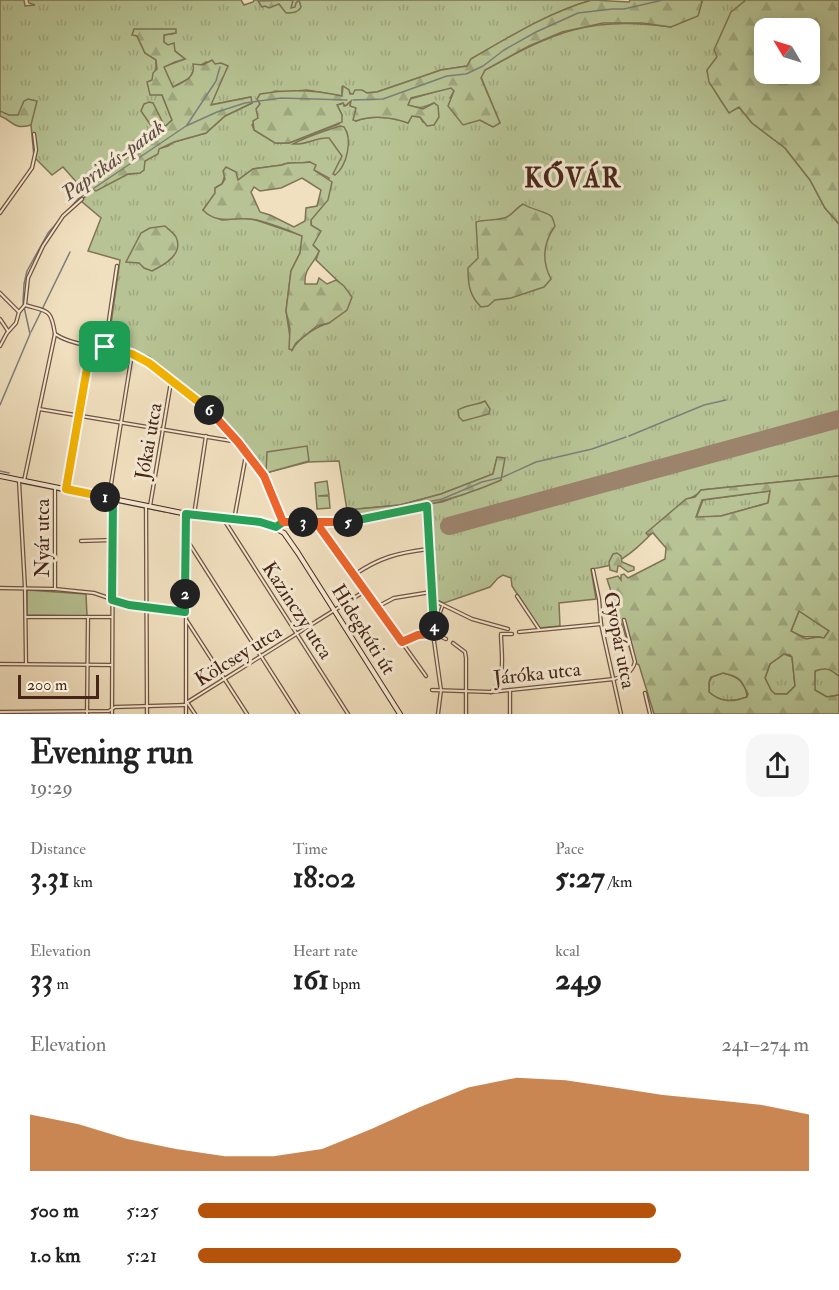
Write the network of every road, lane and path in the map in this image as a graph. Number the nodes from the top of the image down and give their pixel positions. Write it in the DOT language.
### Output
graph roads {
  1 [pos="34,134"];
  2 [pos="82,199"];
  3 [pos="0,213"];
  4 [pos="117,266"];
  5 [pos="0,293"];
  6 [pos="24,306"];
  7 [pos="19,312"];
  8 [pos="0,319"];
  9 [pos="8,331"];
  10 [pos="55,334"];
  11 [pos="91,345"];
  12 [pos="0,346"];
  13 [pos="105,347"];
  14 [pos="132,354"];
  15 [pos="172,380"];
  16 [pos="39,409"];
  17 [pos="78,415"];
  18 [pos="121,422"];
  19 [pos="164,429"];
  20 [pos="206,436"];
  21 [pos="238,442"];
  22 [pos="246,453"];
  23 [pos="0,476"];
  24 [pos="22,480"];
  25 [pos="55,488"];
  26 [pos="66,489"];
  27 [pos="112,499"];
  28 [pos="147,507"];
  29 [pos="186,515"];
  30 [pos="194,515"];
  31 [pos="226,520"];
  32 [pos="234,520"];
  33 [pos="315,521"];
  34 [pos="283,522"];
  35 [pos="276,527"];
  36 [pos="185,537"];
  37 [pos="112,540"];
  38 [pos="81,541"];
  39 [pos="428,549"];
  40 [pos="593,570"];
  41 [pos="354,575"];
  42 [pos="0,588"];
  43 [pos="25,588"];
  44 [pos="55,589"];
  45 [pos="365,591"];
  46 [pos="431,592"];
  47 [pos="518,596"];
  48 [pos="431,599"];
  49 [pos="112,600"];
  50 [pos="444,605"];
  51 [pos="146,607"];
  52 [pos="377,607"];
  53 [pos="334,610"];
  54 [pos="185,612"];
  55 [pos="26,617"];
  56 [pos="112,617"];
  57 [pos="88,618"];
  58 [pos="185,619"];
  59 [pos="624,620"];
  60 [pos="601,624"];
  61 [pos="508,629"];
  62 [pos="539,629"];
  63 [pos="434,630"];
  64 [pos="519,632"];
  65 [pos="297,633"];
  66 [pos="433,634"];
  67 [pos="512,634"];
  68 [pos="446,639"];
  69 [pos="402,642"];
  70 [pos="453,643"];
  71 [pos="261,656"];
  72 [pos="0,664"];
  73 [pos="26,664"];
  74 [pos="87,665"];
  75 [pos="112,665"];
  76 [pos="426,676"];
  77 [pos="225,679"];
  78 [pos="614,679"];
  79 [pos="432,690"];
  80 [pos="441,690"];
  81 [pos="510,690"];
  82 [pos="465,691"];
  83 [pos="491,692"];
  84 [pos="645,693"];
  85 [pos="186,704"];
  86 [pos="147,705"];
  87 [pos="112,709"];
  88 [pos="0,712"];
  89 [pos="87,712"];
  90 [pos="112,714"];
  91 [pos="147,714"];
  92 [pos="186,714"];
  93 [pos="195,714"];
  94 [pos="247,714"];
  95 [pos="298,714"];
  96 [pos="348,714"];
  97 [pos="400,714"];
  98 [pos="438,714"];
  99 [pos="466,714"];
  100 [pos="510,714"];
  101 [pos="621,714"];
  102 [pos="650,714"];
  1 -- 3 [label="street"];
  2 -- 6 [label="street"];
  4 -- 13 [label="street"];
  5 -- 7 [label="street"];
  6 -- 7 [label="street"];
  6 -- 10 [label="street"];
  7 -- 9 [label="street"];
  8 -- 9 [label="street"];
  9 -- 12 [label="street"];
  10 -- 11 [label="street"];
  10 -- 16 [label="street"];
  11 -- 13 [label="street"];
  11 -- 17 [label="street"];
  13 -- 14 [label="street"];
  14 -- 15 [label="street"];
  14 -- 18 [label="street"];
  15 -- 19 [label="street, Jókai utca"];
  15 -- 21 [label="street"];
  16 -- 17 [label="street"];
  16 -- 24 [label="street"];
  17 -- 18 [label="street"];
  17 -- 26 [label="street"];
  18 -- 19 [label="street"];
  18 -- 27 [label="street"];
  19 -- 20 [label="street"];
  19 -- 28 [label="street, Jókai utca"];
  20 -- 21 [label="street"];
  20 -- 30 [label="street"];
  21 -- 22 [label="street"];
  22 -- 32 [label="street"];
  22 -- 34 [label="street"];
  23 -- 24 [label="main road"];
  24 -- 25 [label="main road"];
  24 -- 43 [label="street"];
  25 -- 26 [label="main road"];
  25 -- 44 [label="street, Nyár utca"];
  26 -- 27 [label="main road"];
  27 -- 28 [label="main road"];
  27 -- 37 [label="street"];
  28 -- 29 [label="main road"];
  28 -- 51 [label="street, Jókai utca"];
  29 -- 30 [label="main road"];
  29 -- 36 [label="street"];
  30 -- 31 [label="main road"];
  31 -- 32 [label="main road"];
  31 -- 65 [label="street, Kazinczy utca"];
  32 -- 35 [label="main road"];
  33 -- 34 [label="street"];
  33 -- 39 [label="street"];
  33 -- 41 [label="street"];
  34 -- 35 [label="street"];
  35 -- 53 [label="main road, Hidegkúti út"];
  36 -- 54 [label="street"];
  36 -- 71 [label="street"];
  37 -- 38 [label="street"];
  37 -- 49 [label="street"];
  39 -- 41 [label="street"];
  39 -- 46 [label="street"];
  40 -- 60 [label="street, Gyopár utca"];
  41 -- 45 [label="street"];
  42 -- 43 [label="street"];
  43 -- 44 [label="street"];
  43 -- 55 [label="street"];
  44 -- 49 [label="street"];
  45 -- 52 [label="street"];
  45 -- 53 [label="street, Kölcsey utca"];
  46 -- 48 [label="street"];
  46 -- 52 [label="street"];
  47 -- 62 [label="street"];
  48 -- 50 [label="street"];
  48 -- 63 [label="street"];
  49 -- 51 [label="street"];
  49 -- 56 [label="street"];
  50 -- 61 [label="street"];
  50 -- 63 [label="street"];
  51 -- 54 [label="street"];
  51 -- 86 [label="street, Jókai utca"];
  52 -- 69 [label="street"];
  53 -- 65 [label="street, Kölcsey utca"];
  53 -- 97 [label="main road, Hidegkúti út"];
  54 -- 58 [label="street"];
  55 -- 57 [label="street"];
  55 -- 73 [label="street"];
  56 -- 57 [label="street"];
  56 -- 75 [label="street"];
  57 -- 74 [label="street"];
  58 -- 77 [label="street"];
  58 -- 85 [label="street"];
  59 -- 78 [label="street"];
  60 -- 62 [label="street"];
  60 -- 78 [label="street, Gyopár utca"];
  62 -- 64 [label="street"];
  63 -- 66 [label="street"];
  65 -- 71 [label="street, Kölcsey utca"];
  65 -- 96 [label="street, Kazinczy utca"];
  66 -- 68 [label="street"];
  66 -- 69 [label="street"];
  66 -- 80 [label="street"];
  67 -- 83 [label="street"];
  69 -- 76 [label="street"];
  70 -- 82 [label="street"];
  71 -- 77 [label="street, Kölcsey utca"];
  71 -- 95 [label="street"];
  72 -- 73 [label="street"];
  73 -- 74 [label="street"];
  74 -- 75 [label="street"];
  74 -- 89 [label="street"];
  75 -- 87 [label="street"];
  77 -- 85 [label="street, Kölcsey utca"];
  77 -- 94 [label="street"];
  78 -- 81 [label="street, Járóka utca"];
  78 -- 101 [label="street, Gyopár utca"];
  79 -- 80 [label="street, Járóka utca"];
  80 -- 82 [label="street, Járóka utca"];
  80 -- 98 [label="street"];
  81 -- 83 [label="street, Járóka utca"];
  81 -- 100 [label="street"];
  82 -- 83 [label="street, Járóka utca"];
  82 -- 99 [label="street"];
  84 -- 102 [label="street"];
  85 -- 86 [label="street"];
  85 -- 92 [label="street"];
  85 -- 93 [label="street"];
  86 -- 87 [label="street"];
  86 -- 91 [label="street, Jókai utca"];
  87 -- 89 [label="street"];
  87 -- 90 [label="street"];
  88 -- 89 [label="street"];
}
